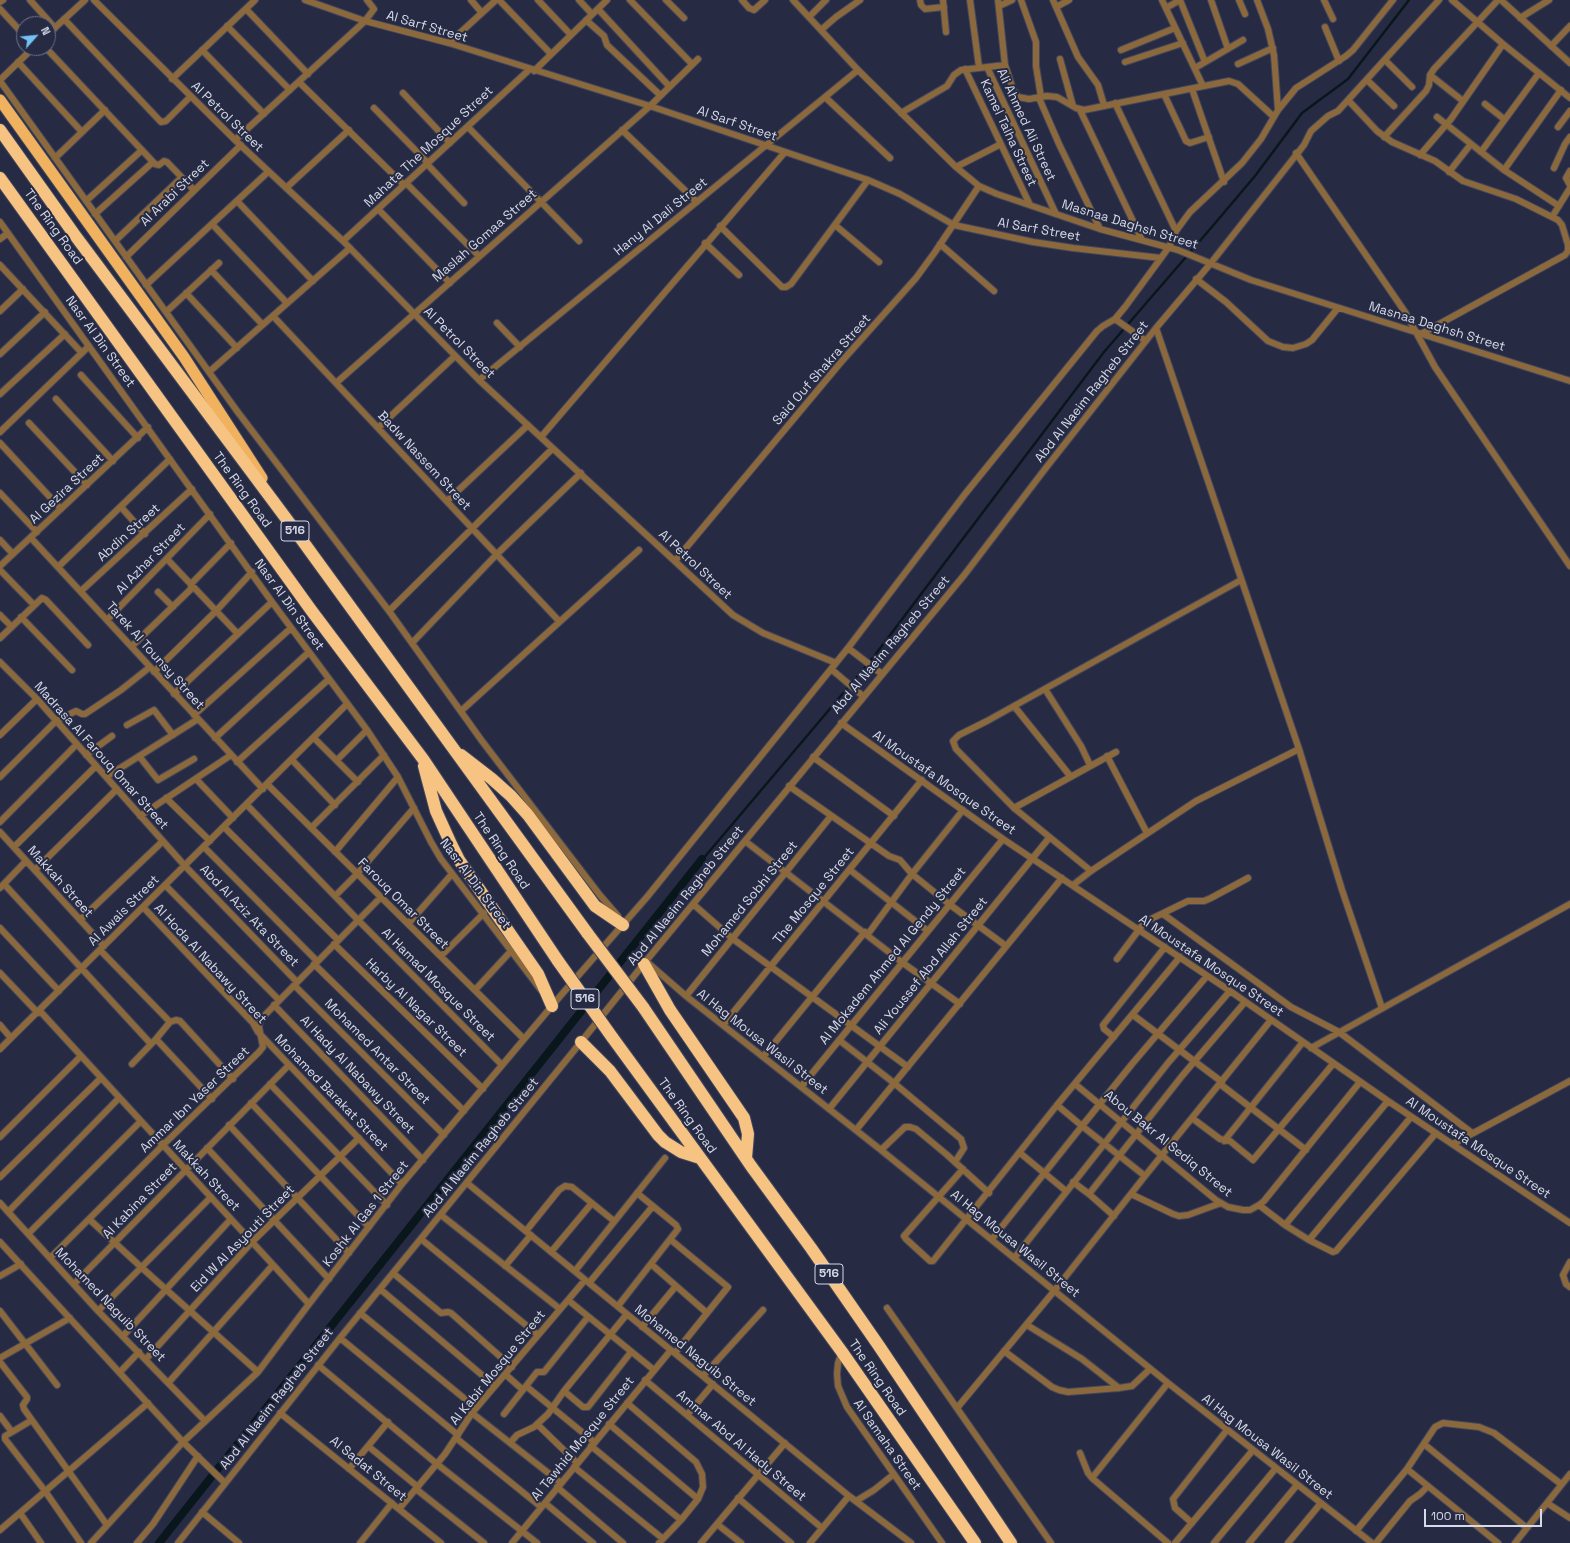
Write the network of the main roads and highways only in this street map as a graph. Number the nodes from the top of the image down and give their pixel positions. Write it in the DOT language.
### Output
graph roads {
  1 [pos="0,100"];
  2 [pos="0,130"];
  3 [pos="0,178"];
  4 [pos="291,524"];
  5 [pos="452,749"];
  6 [pos="423,759"];
  7 [pos="623,924"];
  8 [pos="645,962"];
  9 [pos="552,1006"];
  10 [pos="581,1042"];
  11 [pos="700,1158"];
  12 [pos="746,1158"];
  13 [pos="975,1543"];
  14 [pos="1011,1543"];
  1 -- 4 [label="highway, The Ring Road / 516"];
  2 -- 4 [label="highway, The Ring Road / 516"];
  3 -- 6 [label="highway, The Ring Road / 516"];
  4 -- 5 [label="highway, The Ring Road / 516"];
  5 -- 7 [label="highway"];
  5 -- 12 [label="highway, The Ring Road / 516, bridge"];
  6 -- 9 [label="highway"];
  6 -- 11 [label="highway, The Ring Road / 516, bridge"];
  8 -- 12 [label="highway"];
  10 -- 11 [label="highway"];
  11 -- 13 [label="highway, The Ring Road / 516"];
  12 -- 14 [label="highway, The Ring Road / 516"];
}
